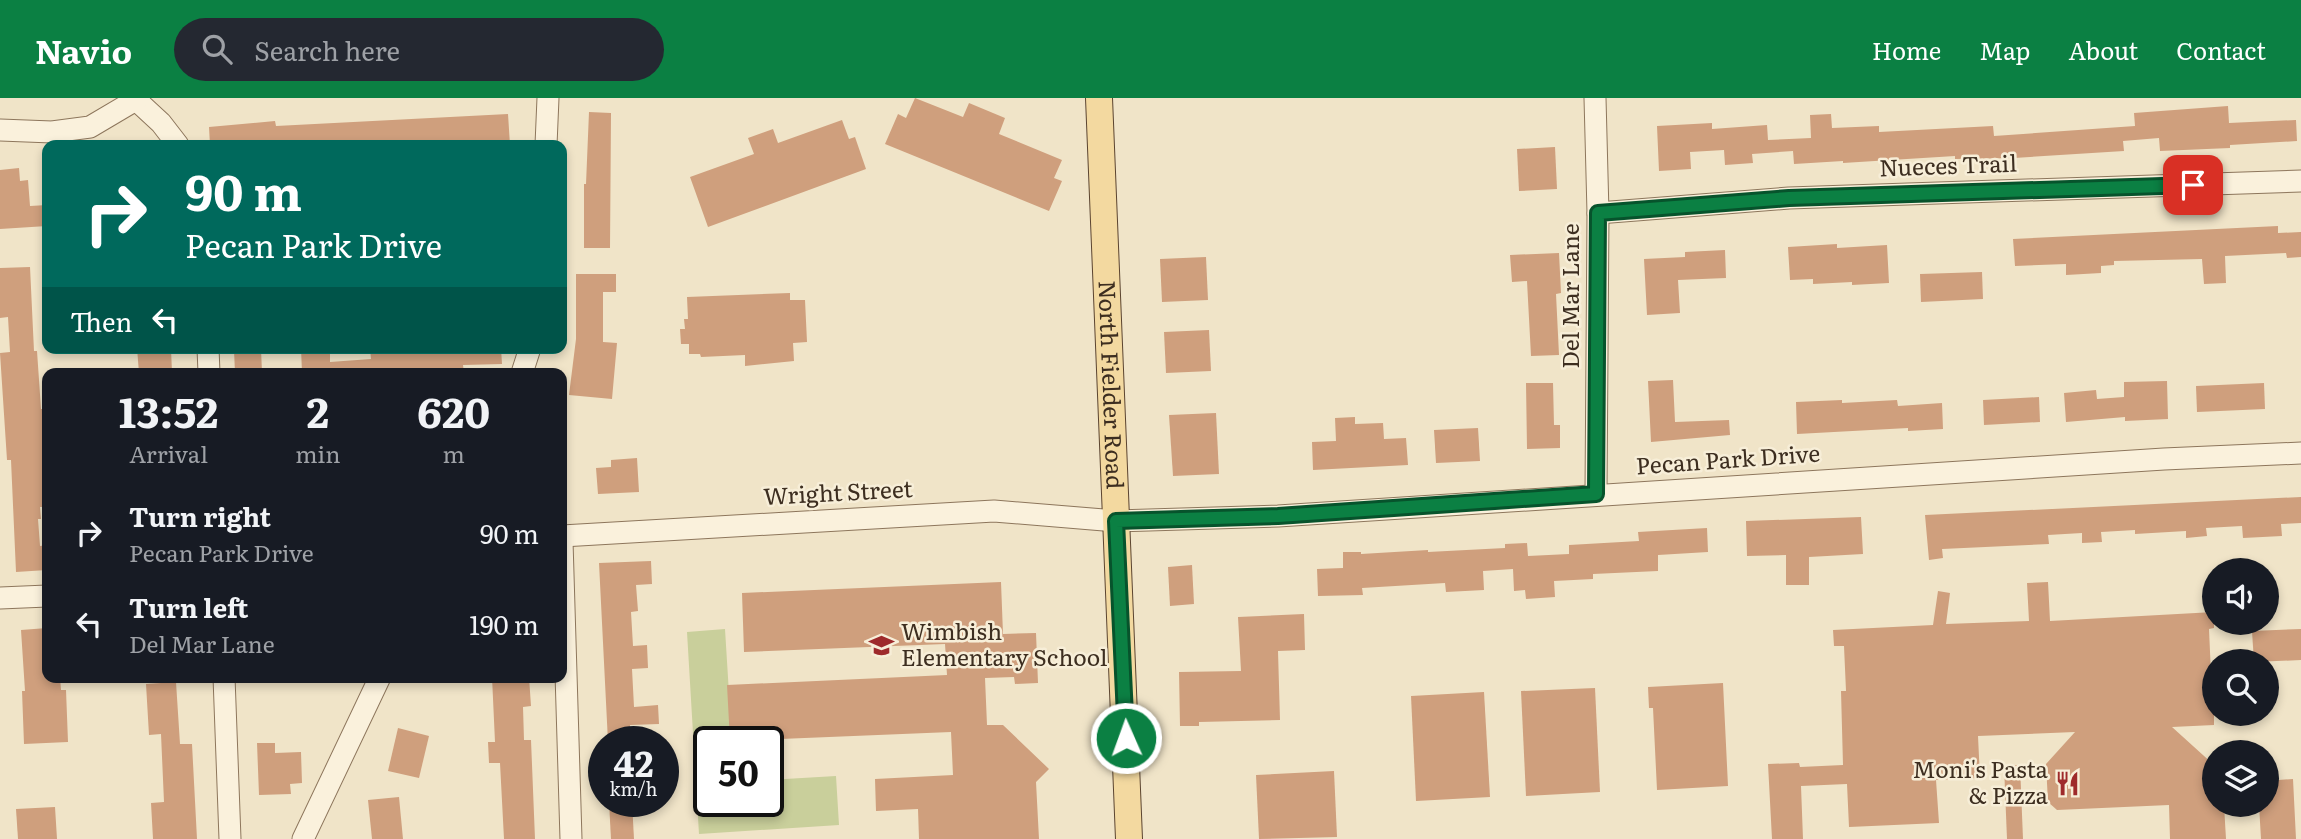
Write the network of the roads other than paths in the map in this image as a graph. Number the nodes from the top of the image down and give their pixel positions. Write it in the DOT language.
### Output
graph roads {
  1 [pos="136,98"];
  2 [pos="548,98"];
  3 [pos="1099,98"];
  4 [pos="1595,98"];
  5 [pos="0,130"];
  6 [pos="174,140"];
  7 [pos="546,140"];
  8 [pos="2301,181"];
  9 [pos="1598,213"];
  10 [pos="2301,453"];
  11 [pos="1596,494"];
  12 [pos="1116,521"];
  13 [pos="567,536"];
  14 [pos="42,596"];
  15 [pos="0,598"];
  16 [pos="224,683"];
  17 [pos="377,683"];
  18 [pos="566,683"];
  19 [pos="230,839"];
  20 [pos="303,839"];
  21 [pos="571,839"];
  22 [pos="1129,839"];
  1 -- 5 [label="street"];
  1 -- 6 [label="street"];
  2 -- 7 [label="street"];
  3 -- 12 [label="main road, North Fielder Road"];
  4 -- 9 [label="street, Del Mar Lane"];
  8 -- 9 [label="street, Nueces Trail"];
  9 -- 11 [label="street, Del Mar Lane"];
  10 -- 11 [label="street, Pecan Park Drive"];
  11 -- 12 [label="street, Pecan Park Drive"];
  12 -- 13 [label="street, Wright Street"];
  12 -- 22 [label="main road, North Fielder Road"];
  14 -- 15 [label="street"];
  16 -- 19 [label="street"];
  17 -- 20 [label="street"];
  18 -- 21 [label="street"];
}
